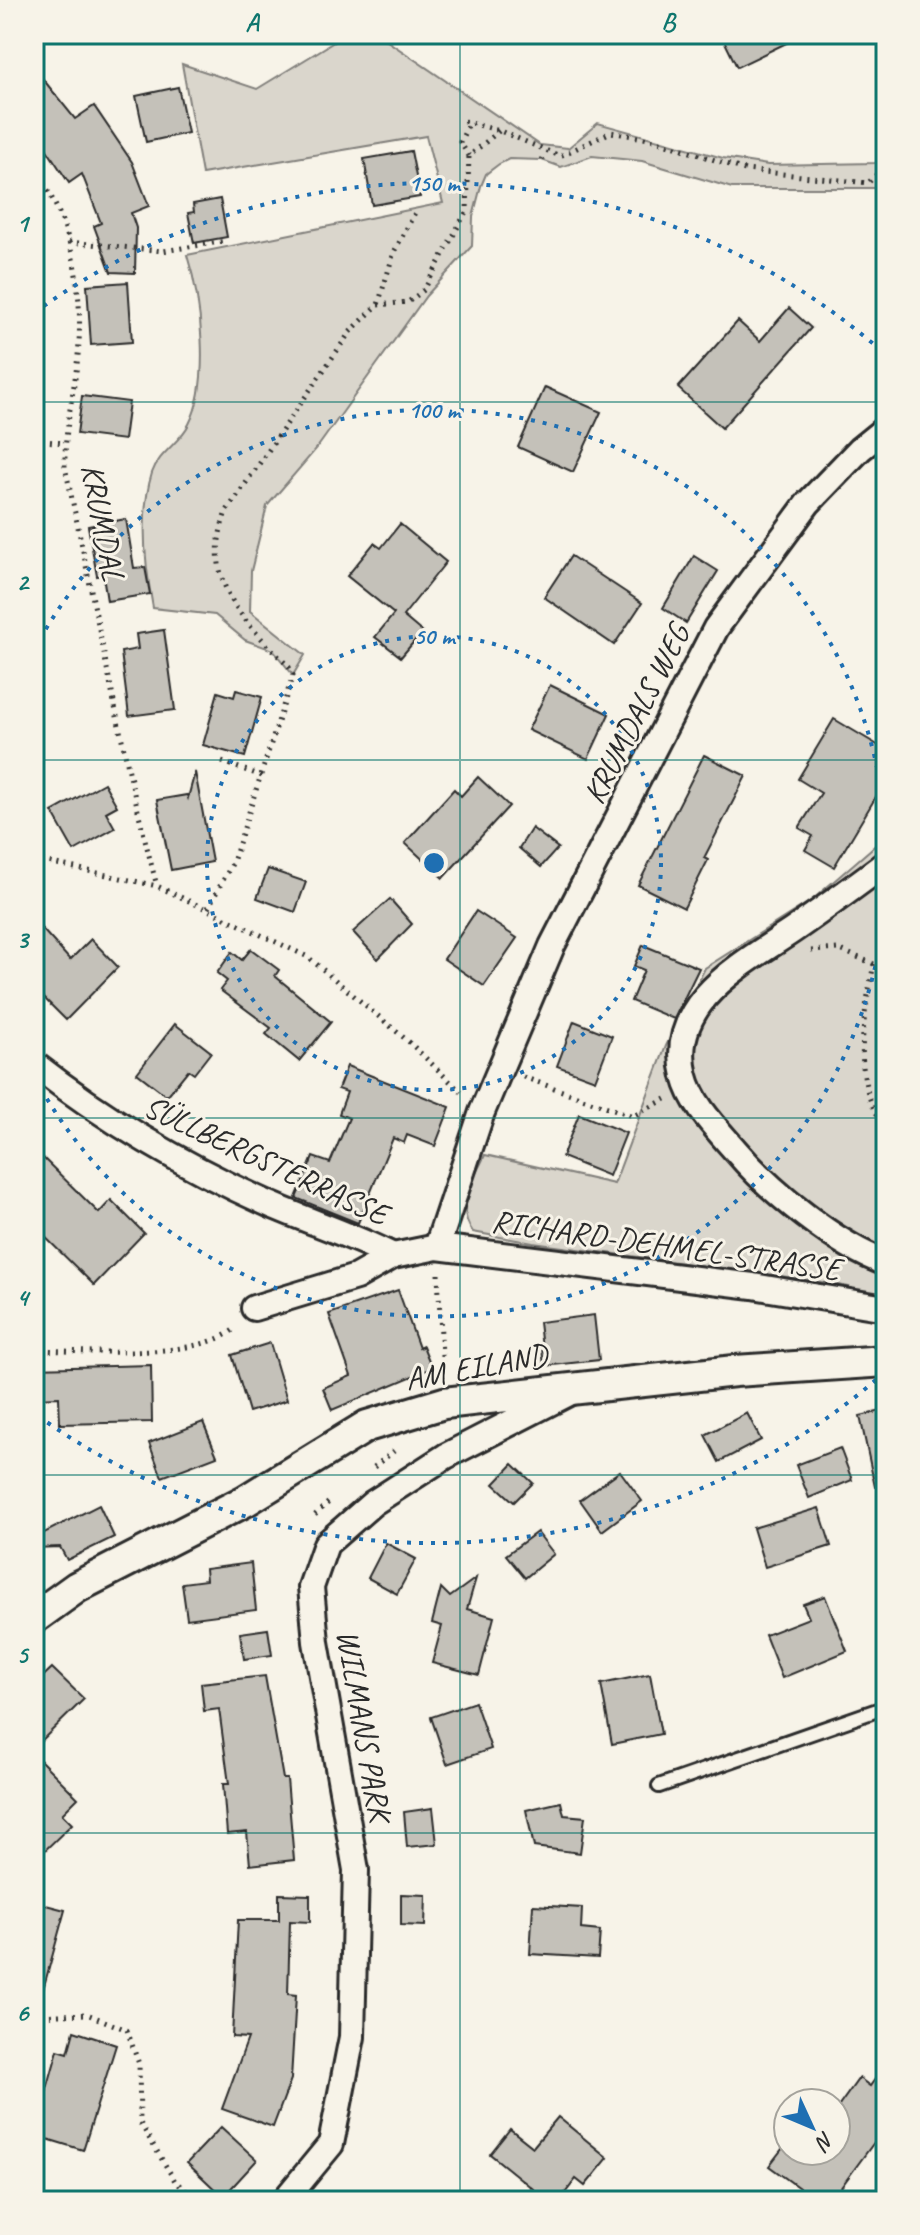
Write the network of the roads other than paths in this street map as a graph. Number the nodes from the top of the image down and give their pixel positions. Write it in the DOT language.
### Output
graph roads {
  1 [pos="886,428"];
  2 [pos="886,863"];
  3 [pos="34,1064"];
  4 [pos="437,1247"];
  5 [pos="393,1256"];
  6 [pos="886,1263"];
  7 [pos="254,1308"];
  8 [pos="886,1308"];
  9 [pos="886,1361"];
  10 [pos="580,1387"];
  11 [pos="34,1618"];
  12 [pos="886,1707"];
  13 [pos="659,1786"];
  14 [pos="284,2201"];
  1 -- 4 [label="street, KRUMDALS WEG"];
  2 -- 6 [label="street"];
  3 -- 5 [label="street, SÜLLBERGSTERRASSE"];
  4 -- 5 [label="street, SÜLLBERGSTERRASSE"];
  4 -- 8 [label="street, RICHARD-DEHMEL-STRASSE"];
  5 -- 7 [label="street, SÜLLBERGSTERRASSE"];
  9 -- 10 [label="street, AM EILAND"];
  10 -- 11 [label="street, AM EILAND"];
  10 -- 14 [label="street, WILMANS PARK"];
  12 -- 13 [label="lane"];
}
